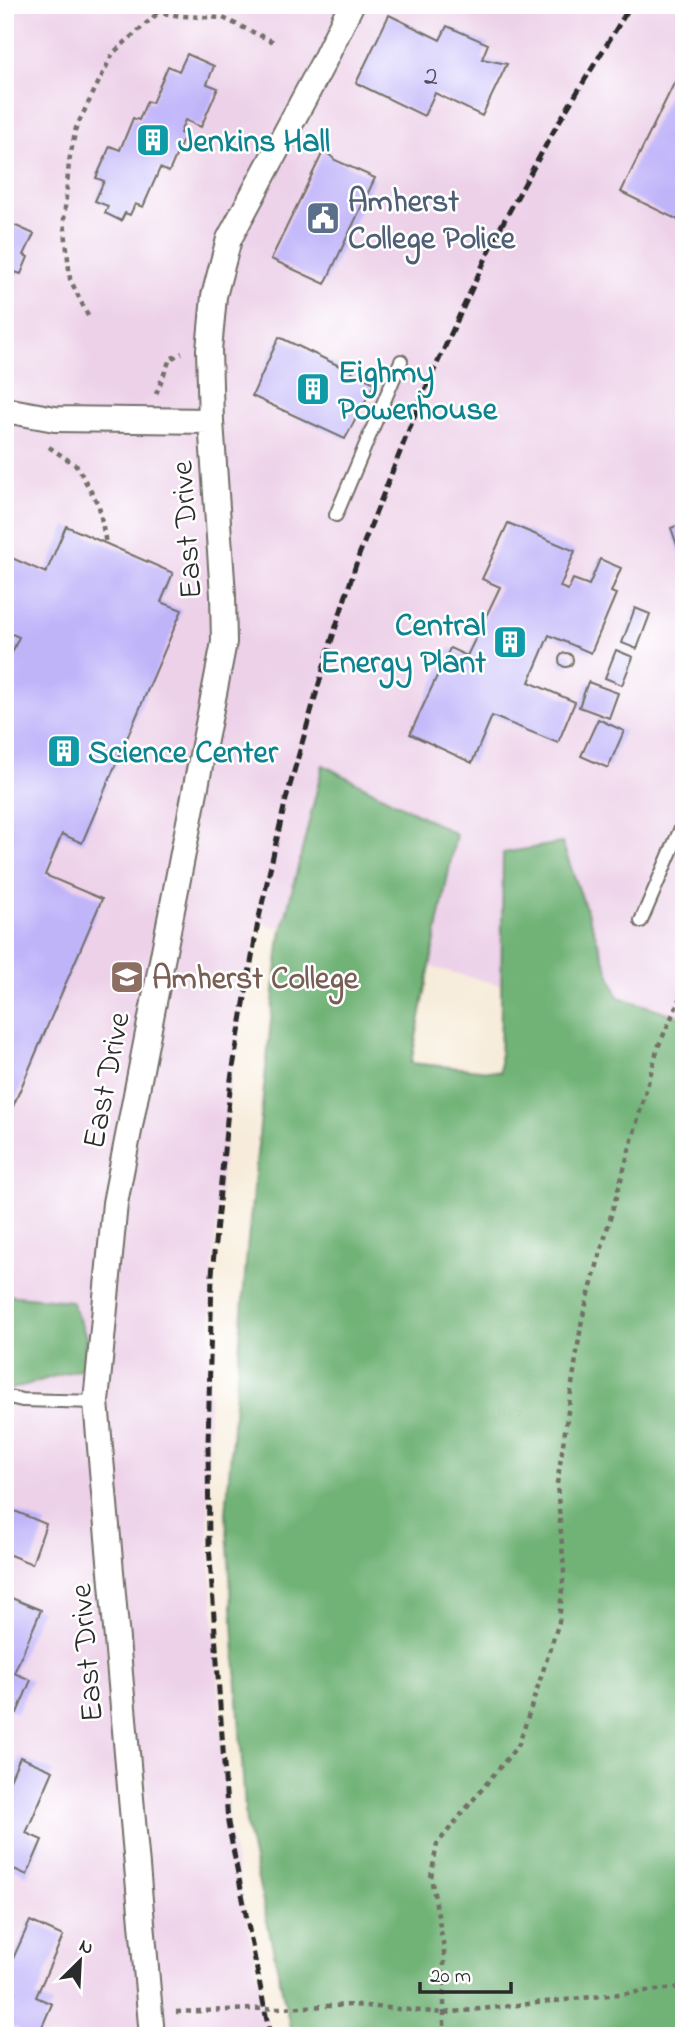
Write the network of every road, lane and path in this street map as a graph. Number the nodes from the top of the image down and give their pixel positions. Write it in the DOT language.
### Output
graph roads {
  1 [pos="12,5"];
  2 [pos="104,5"];
  3 [pos="351,5"];
  4 [pos="5,8"];
  5 [pos="158,13"];
  6 [pos="276,43"];
  7 [pos="88,316"];
  8 [pos="189,352"];
  9 [pos="401,361"];
  10 [pos="152,404"];
  11 [pos="5,410"];
  12 [pos="211,421"];
  13 [pos="48,446"];
  14 [pos="336,515"];
  15 [pos="106,544"];
  16 [pos="684,821"];
  17 [pos="642,921"];
  18 [pos="684,990"];
  19 [pos="5,1396"];
  20 [pos="96,1402"];
  21 [pos="684,1986"];
  22 [pos="444,2013"];
  23 [pos="151,2024"];
  24 [pos="444,2036"];
  1 -- 4 [label="path"];
  2 -- 5 [label="path"];
  3 -- 12 [label="street, East Drive"];
  5 -- 6 [label="path"];
  5 -- 7 [label="path"];
  8 -- 10 [label="path"];
  9 -- 14 [label="lane"];
  11 -- 12 [label="street"];
  12 -- 20 [label="street, East Drive"];
  13 -- 15 [label="path"];
  16 -- 17 [label="lane"];
  18 -- 22 [label="path"];
  19 -- 20 [label="lane"];
  20 -- 23 [label="street, East Drive"];
  21 -- 22 [label="path"];
  22 -- 23 [label="path"];
  22 -- 24 [label="path"];
}
